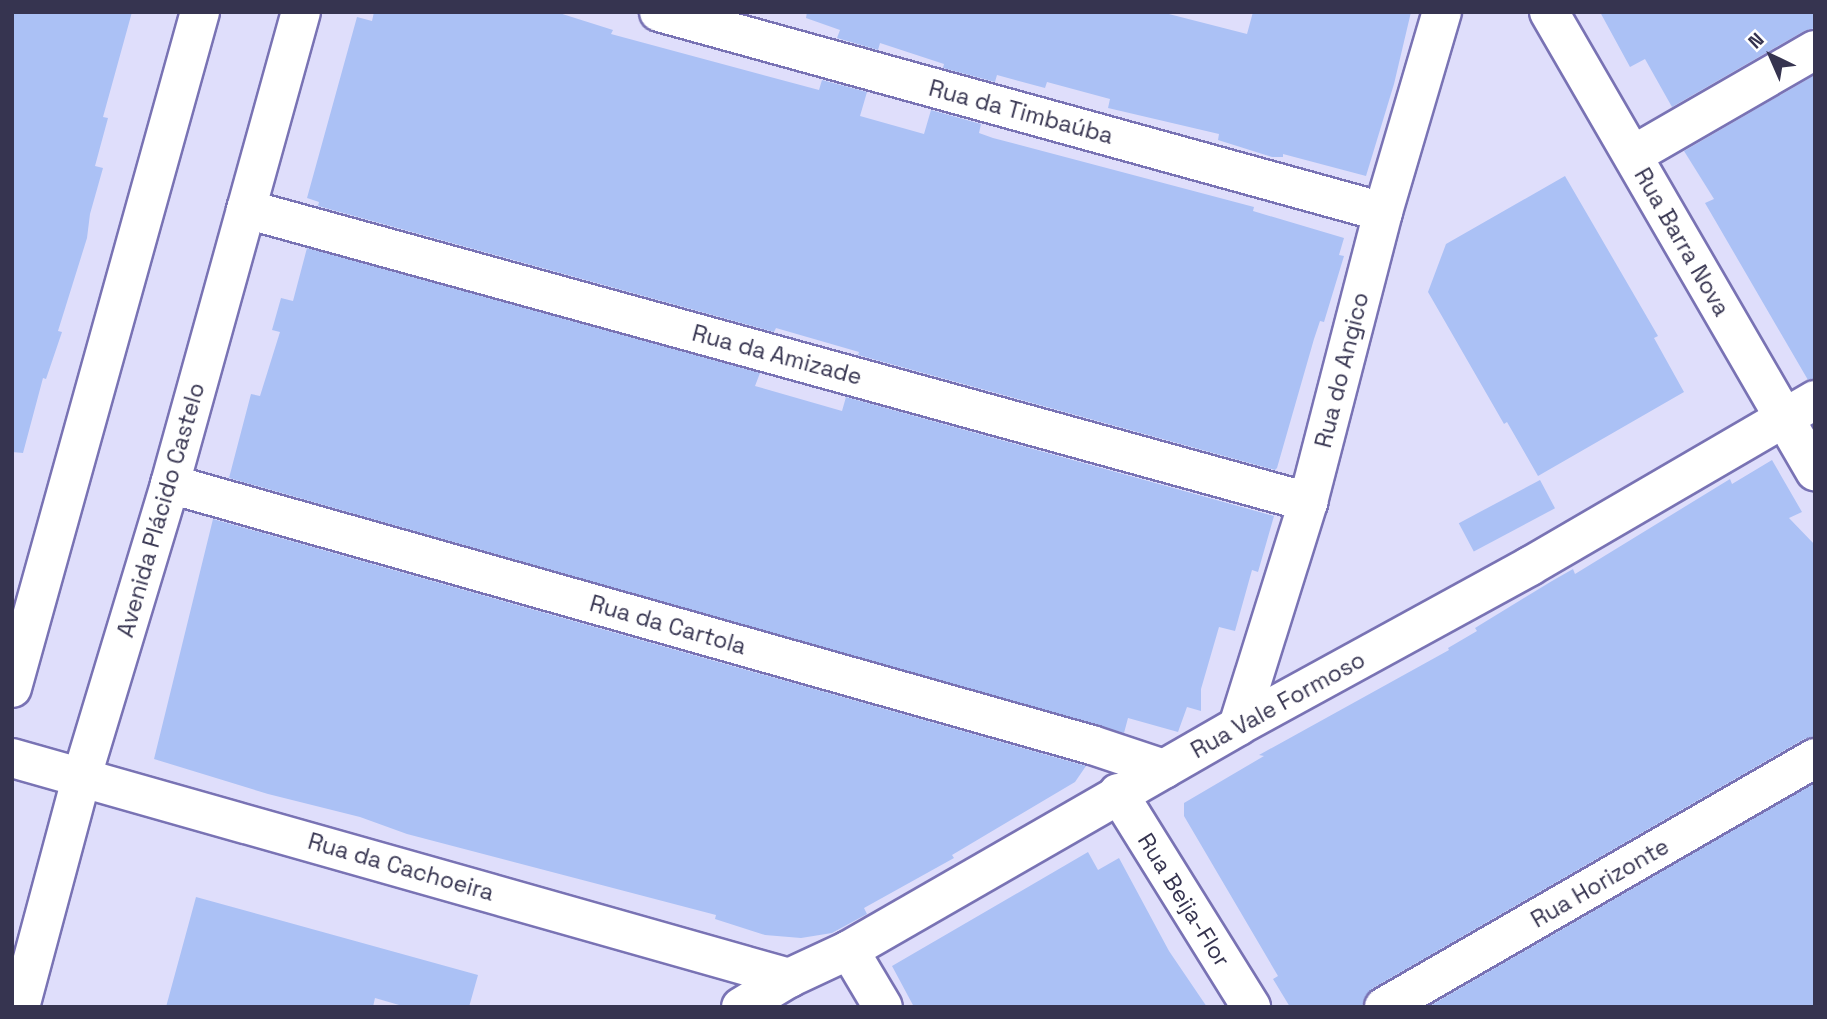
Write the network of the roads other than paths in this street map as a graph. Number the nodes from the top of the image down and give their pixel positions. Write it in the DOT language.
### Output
graph roads {
  1 [pos="200,12"];
  2 [pos="301,12"];
  3 [pos="659,12"];
  4 [pos="1442,12"];
  5 [pos="1549,12"];
  6 [pos="1815,50"];
  7 [pos="1633,155"];
  8 [pos="246,209"];
  9 [pos="1383,212"];
  10 [pos="1799,409"];
  11 [pos="1815,471"];
  12 [pos="170,484"];
  13 [pos="1308,502"];
  14 [pos="12,688"];
  15 [pos="1238,726"];
  16 [pos="12,758"];
  17 [pos="1815,758"];
  18 [pos="1164,769"];
  19 [pos="82,776"];
  20 [pos="1118,793"];
  21 [pos="849,950"];
  22 [pos="789,978"];
  23 [pos="20,1007"];
  24 [pos="741,1007"];
  25 [pos="883,1007"];
  26 [pos="1251,1007"];
  27 [pos="1384,1007"];
  1 -- 14 [label="street"];
  2 -- 8 [label="street, Avenida Plácido Castelo"];
  3 -- 9 [label="street, Rua da Timbaúba"];
  4 -- 9 [label="street, Rua do Angico"];
  5 -- 7 [label="street, Rua Barra Nova"];
  6 -- 7 [label="street"];
  7 -- 10 [label="street, Rua Barra Nova"];
  8 -- 12 [label="street, Avenida Plácido Castelo"];
  8 -- 13 [label="street, Rua da Amizade"];
  9 -- 13 [label="street, Rua do Angico"];
  10 -- 11 [label="street, Rua Barra Nova"];
  10 -- 15 [label="street, Rua Vale Formoso"];
  12 -- 18 [label="street, Rua da Cartola"];
  12 -- 19 [label="street, Avenida Plácido Castelo"];
  13 -- 15 [label="street, Rua do Angico"];
  15 -- 18 [label="street, Rua Vale Formoso"];
  16 -- 19 [label="street, Rua da Cachoeira"];
  17 -- 27 [label="street, Rua Horizonte"];
  18 -- 20 [label="street, Rua Vale Formoso"];
  19 -- 22 [label="street, Rua da Cachoeira"];
  19 -- 23 [label="street, Avenida Plácido Castelo"];
  20 -- 21 [label="street, Rua Vale Formoso"];
  20 -- 26 [label="street, Rua Beija-Flor"];
  21 -- 22 [label="street, Rua Vale Formoso"];
  21 -- 25 [label="street"];
  22 -- 24 [label="street, Rua Vale Formoso"];
}
